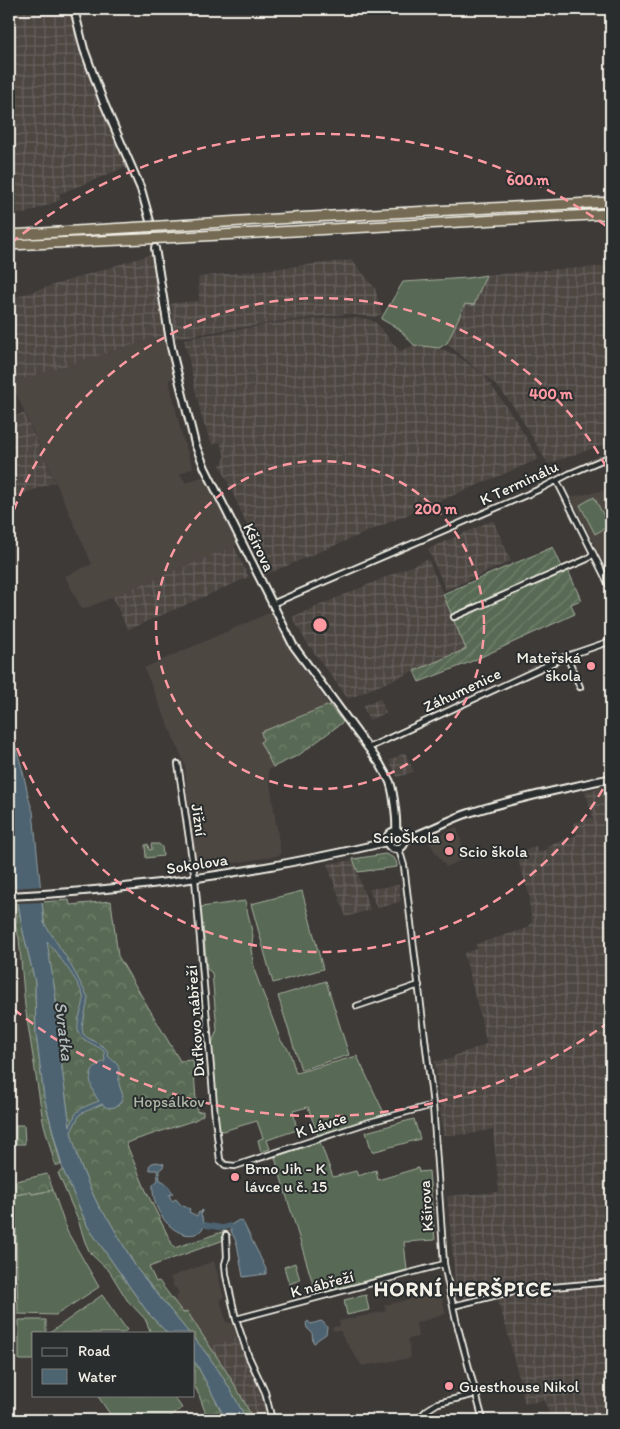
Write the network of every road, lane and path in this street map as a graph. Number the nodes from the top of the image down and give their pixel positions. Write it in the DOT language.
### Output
graph roads {
  1 [pos="74,9"];
  2 [pos="611,202"];
  3 [pos="611,214"];
  4 [pos="150,220"];
  5 [pos="9,235"];
  6 [pos="9,245"];
  7 [pos="155,248"];
  8 [pos="611,456"];
  9 [pos="557,480"];
  10 [pos="593,554"];
  11 [pos="611,589"];
  12 [pos="272,604"];
  13 [pos="454,617"];
  14 [pos="611,641"];
  15 [pos="567,656"];
  16 [pos="580,687"];
  17 [pos="368,748"];
  18 [pos="178,764"];
  19 [pos="611,778"];
  20 [pos="396,832"];
  21 [pos="405,839"];
  22 [pos="387,842"];
  23 [pos="399,849"];
  24 [pos="195,879"];
  25 [pos="9,896"];
  26 [pos="419,985"];
  27 [pos="357,1006"];
  28 [pos="433,1105"];
  29 [pos="220,1160"];
  30 [pos="226,1235"];
  31 [pos="444,1264"];
  32 [pos="611,1282"];
  33 [pos="453,1306"];
  34 [pos="236,1318"];
  35 [pos="476,1394"];
  36 [pos="272,1420"];
  37 [pos="417,1420"];
  38 [pos="483,1420"];
  1 -- 4 [label="street"];
  2 -- 5 [label="highway, bridge"];
  3 -- 6 [label="highway, bridge"];
  7 -- 12 [label="street, Kšírova"];
  8 -- 9 [label="street, K Terminálu"];
  9 -- 10 [label="street"];
  9 -- 12 [label="street, K Terminálu"];
  10 -- 11 [label="street"];
  10 -- 13 [label="street"];
  12 -- 17 [label="street, Kšírova"];
  14 -- 15 [label="street, Záhumenice"];
  15 -- 16 [label="street"];
  15 -- 17 [label="street, Záhumenice"];
  17 -- 20 [label="street, Kšírova"];
  18 -- 24 [label="street, Jižní"];
  19 -- 21 [label="street"];
  20 -- 21 [label="street"];
  20 -- 22 [label="street"];
  21 -- 23 [label="street"];
  22 -- 23 [label="street"];
  22 -- 24 [label="street, Sokolova"];
  23 -- 26 [label="street, Kšírova"];
  24 -- 25 [label="street, Sokolova"];
  24 -- 29 [label="street, Dufkovo nábřeží"];
  26 -- 27 [label="street"];
  26 -- 28 [label="street, Kšírova"];
  28 -- 29 [label="street, K Lávce"];
  28 -- 31 [label="street, Kšírova"];
  30 -- 34 [label="street"];
  31 -- 33 [label="street, Kšírova"];
  31 -- 34 [label="street, K nábřeží"];
  32 -- 33 [label="street"];
  33 -- 35 [label="street, Kšírova"];
  34 -- 36 [label="street"];
  35 -- 37 [label="street"];
  35 -- 38 [label="street, Kšírova"];
}
